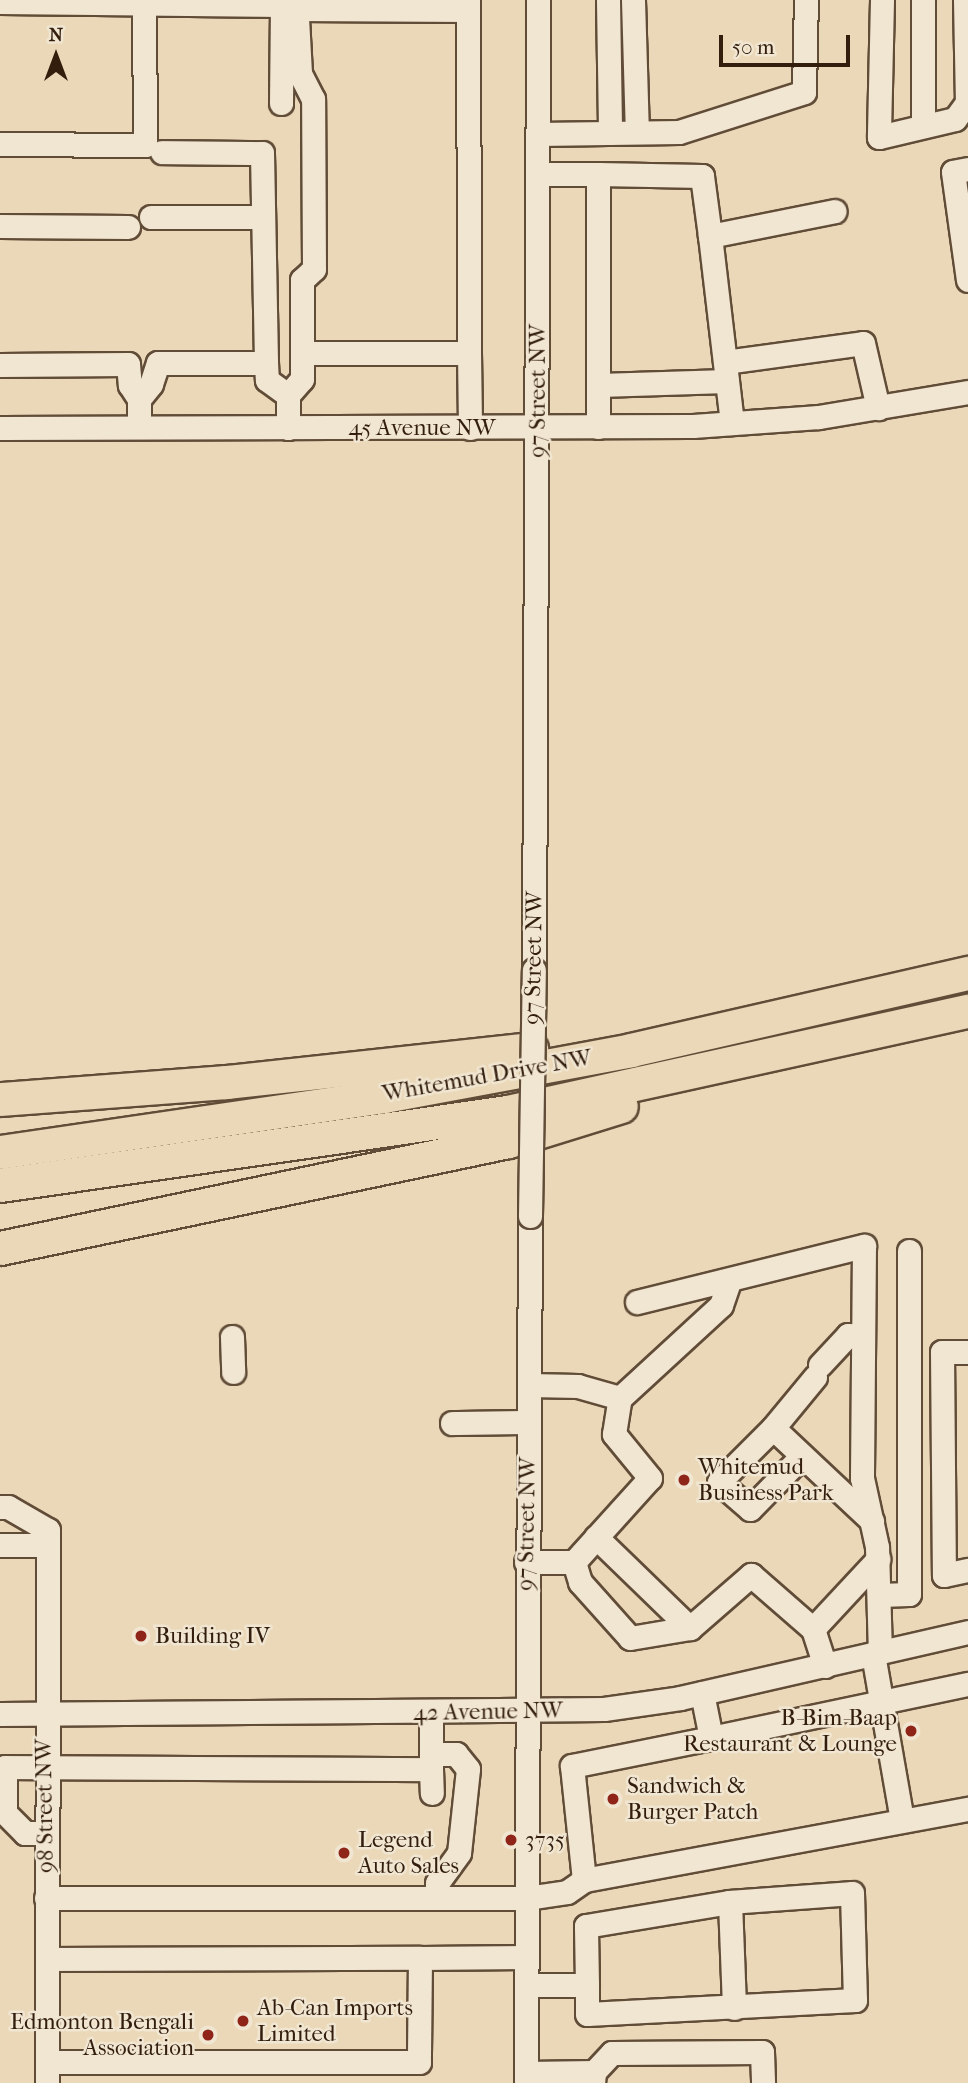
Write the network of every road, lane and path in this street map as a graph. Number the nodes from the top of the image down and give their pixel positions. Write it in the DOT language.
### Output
graph roads {
  1 [pos="538,0"];
  2 [pos="608,0"];
  3 [pos="633,0"];
  4 [pos="806,0"];
  5 [pos="882,0"];
  6 [pos="923,0"];
  7 [pos="965,0"];
  8 [pos="0,2"];
  9 [pos="144,2"];
  10 [pos="289,4"];
  11 [pos="468,5"];
  12 [pos="967,101"];
  13 [pos="281,103"];
  14 [pos="923,127"];
  15 [pos="637,132"];
  16 [pos="610,133"];
  17 [pos="538,134"];
  18 [pos="0,144"];
  19 [pos="162,152"];
  20 [pos="968,169"];
  21 [pos="538,174"];
  22 [pos="598,174"];
  23 [pos="835,211"];
  24 [pos="151,216"];
  25 [pos="263,216"];
  26 [pos="0,226"];
  27 [pos="128,227"];
  28 [pos="710,236"];
  29 [pos="968,280"];
  30 [pos="302,352"];
  31 [pos="469,352"];
  32 [pos="266,363"];
  33 [pos="0,365"];
  34 [pos="726,372"];
  35 [pos="599,385"];
  36 [pos="968,392"];
  37 [pos="288,395"];
  38 [pos="139,399"];
  39 [pos="878,408"];
  40 [pos="732,423"];
  41 [pos="139,427"];
  42 [pos="598,427"];
  43 [pos="0,428"];
  44 [pos="288,428"];
  45 [pos="470,428"];
  46 [pos="539,428"];
  47 [pos="968,973"];
  48 [pos="968,1011"];
  49 [pos="631,1050"];
  50 [pos="734,1065"];
  51 [pos="0,1099"];
  52 [pos="0,1152"];
  53 [pos="0,1185"];
  54 [pos="0,1248"];
  55 [pos="909,1251"];
  56 [pos="729,1282"];
  57 [pos="637,1302"];
  58 [pos="863,1336"];
  59 [pos="232,1337"];
  60 [pos="968,1352"];
  61 [pos="233,1372"];
  62 [pos="529,1385"];
  63 [pos="620,1398"];
  64 [pos="528,1422"];
  65 [pos="452,1423"];
  66 [pos="772,1428"];
  67 [pos="801,1457"];
  68 [pos="0,1507"];
  69 [pos="872,1521"];
  70 [pos="48,1537"];
  71 [pos="596,1537"];
  72 [pos="0,1545"];
  73 [pos="878,1559"];
  74 [pos="526,1562"];
  75 [pos="574,1562"];
  76 [pos="968,1570"];
  77 [pos="880,1595"];
  78 [pos="690,1628"];
  79 [pos="813,1629"];
  80 [pos="968,1632"];
  81 [pos="877,1654"];
  82 [pos="824,1665"];
  83 [pos="968,1684"];
  84 [pos="702,1693"];
  85 [pos="879,1702"];
  86 [pos="44,1713"];
  87 [pos="524,1713"];
  88 [pos="0,1714"];
  89 [pos="431,1714"];
  90 [pos="711,1738"];
  91 [pos="431,1761"];
  92 [pos="45,1767"];
  93 [pos="432,1793"];
  94 [pos="968,1809"];
  95 [pos="902,1821"];
  96 [pos="46,1833"];
  97 [pos="584,1880"];
  98 [pos="46,1898"];
  99 [pos="437,1898"];
  100 [pos="526,1898"];
  101 [pos="730,1902"];
  102 [pos="526,1957"];
  103 [pos="420,1958"];
  104 [pos="47,1959"];
  105 [pos="587,1985"];
  106 [pos="526,1986"];
  107 [pos="734,2008"];
  108 [pos="47,2072"];
  109 [pos="526,2078"];
  110 [pos="593,2078"];
  111 [pos="762,2083"];
  1 -- 17 [label="street, 97 Street NW"];
  2 -- 16 [label="street"];
  3 -- 15 [label="street"];
  4 -- 15 [label="street"];
  5 -- 14 [label="street"];
  6 -- 14 [label="street"];
  7 -- 12 [label="street"];
  8 -- 9 [label="street"];
  9 -- 10 [label="street"];
  9 -- 18 [label="street"];
  10 -- 11 [label="street"];
  10 -- 13 [label="street"];
  10 -- 30 [label="street"];
  11 -- 31 [label="street"];
  12 -- 14 [label="street"];
  15 -- 16 [label="street"];
  16 -- 17 [label="street"];
  17 -- 21 [label="street, 97 Street NW"];
  19 -- 25 [label="street"];
  20 -- 29 [label="street"];
  21 -- 22 [label="street"];
  21 -- 46 [label="street, 97 Street NW"];
  22 -- 28 [label="street"];
  22 -- 35 [label="street"];
  23 -- 28 [label="street"];
  24 -- 25 [label="street"];
  25 -- 32 [label="street"];
  26 -- 27 [label="street"];
  28 -- 34 [label="street"];
  30 -- 31 [label="street"];
  30 -- 37 [label="street"];
  31 -- 45 [label="street"];
  32 -- 37 [label="street"];
  32 -- 38 [label="street"];
  33 -- 38 [label="street"];
  34 -- 35 [label="street"];
  34 -- 39 [label="street"];
  34 -- 40 [label="street"];
  35 -- 42 [label="street"];
  36 -- 39 [label="street, 45 Avenue NW"];
  37 -- 44 [label="street"];
  38 -- 41 [label="street"];
  39 -- 40 [label="street, 45 Avenue NW"];
  40 -- 42 [label="street, 45 Avenue NW"];
  41 -- 43 [label="street, 45 Avenue NW"];
  41 -- 44 [label="street, 45 Avenue NW"];
  42 -- 46 [label="street, 45 Avenue NW"];
  44 -- 45 [label="street, 45 Avenue NW"];
  45 -- 46 [label="street, 45 Avenue NW"];
  46 -- 62 [label="street, 97 Street NW, bridge"];
  47 -- 49 [label="highway, Whitemud Drive NW"];
  48 -- 50 [label="highway, Whitemud Drive NW"];
  49 -- 51 [label="highway"];
  49 -- 52 [label="highway, Whitemud Drive NW"];
  50 -- 53 [label="highway, Whitemud Drive NW"];
  50 -- 54 [label="highway"];
  55 -- 77 [label="street"];
  56 -- 57 [label="street"];
  56 -- 58 [label="street"];
  56 -- 63 [label="street"];
  58 -- 66 [label="street"];
  58 -- 69 [label="street"];
  59 -- 61 [label="street"];
  60 -- 76 [label="street"];
  62 -- 63 [label="street"];
  62 -- 64 [label="street, 97 Street NW"];
  63 -- 71 [label="street"];
  64 -- 65 [label="street"];
  64 -- 74 [label="street, 97 Street NW"];
  66 -- 67 [label="street"];
  66 -- 67 [label="street"];
  67 -- 69 [label="street"];
  68 -- 70 [label="street"];
  69 -- 73 [label="street"];
  70 -- 72 [label="street"];
  70 -- 86 [label="street, 98 Street NW"];
  71 -- 75 [label="street"];
  71 -- 78 [label="street"];
  73 -- 77 [label="street"];
  73 -- 79 [label="street"];
  74 -- 75 [label="street"];
  74 -- 87 [label="street, 97 Street NW"];
  75 -- 78 [label="street"];
  77 -- 81 [label="street"];
  78 -- 79 [label="street"];
  79 -- 82 [label="street"];
  80 -- 81 [label="street, 42 Avenue NW"];
  81 -- 82 [label="street, 42 Avenue NW"];
  81 -- 85 [label="street"];
  82 -- 84 [label="street, 42 Avenue NW"];
  83 -- 85 [label="street"];
  84 -- 87 [label="street, 42 Avenue NW"];
  84 -- 90 [label="street"];
  85 -- 90 [label="street"];
  85 -- 95 [label="street"];
  86 -- 88 [label="street, 42 Avenue NW"];
  86 -- 89 [label="street, 42 Avenue NW"];
  86 -- 92 [label="street, 98 Street NW"];
  87 -- 89 [label="street, 42 Avenue NW"];
  87 -- 100 [label="street, 97 Street NW"];
  89 -- 91 [label="street"];
  90 -- 97 [label="street"];
  91 -- 92 [label="street"];
  91 -- 93 [label="street"];
  91 -- 99 [label="street"];
  92 -- 96 [label="street, 98 Street NW"];
  92 -- 96 [label="street"];
  94 -- 95 [label="street"];
  95 -- 97 [label="street"];
  96 -- 98 [label="street, 98 Street NW"];
  97 -- 100 [label="street"];
  98 -- 99 [label="street"];
  98 -- 104 [label="street, 98 Street NW"];
  99 -- 100 [label="street"];
  100 -- 102 [label="street, 97 Street NW"];
  101 -- 105 [label="street"];
  101 -- 107 [label="street"];
  101 -- 107 [label="street"];
  102 -- 103 [label="street"];
  102 -- 106 [label="street, 97 Street NW"];
  103 -- 104 [label="street"];
  103 -- 108 [label="street"];
  104 -- 108 [label="street, 98 Street NW"];
  105 -- 106 [label="street"];
  105 -- 107 [label="street"];
  106 -- 109 [label="street, 97 Street NW"];
  109 -- 110 [label="street"];
  110 -- 111 [label="street"];
}
